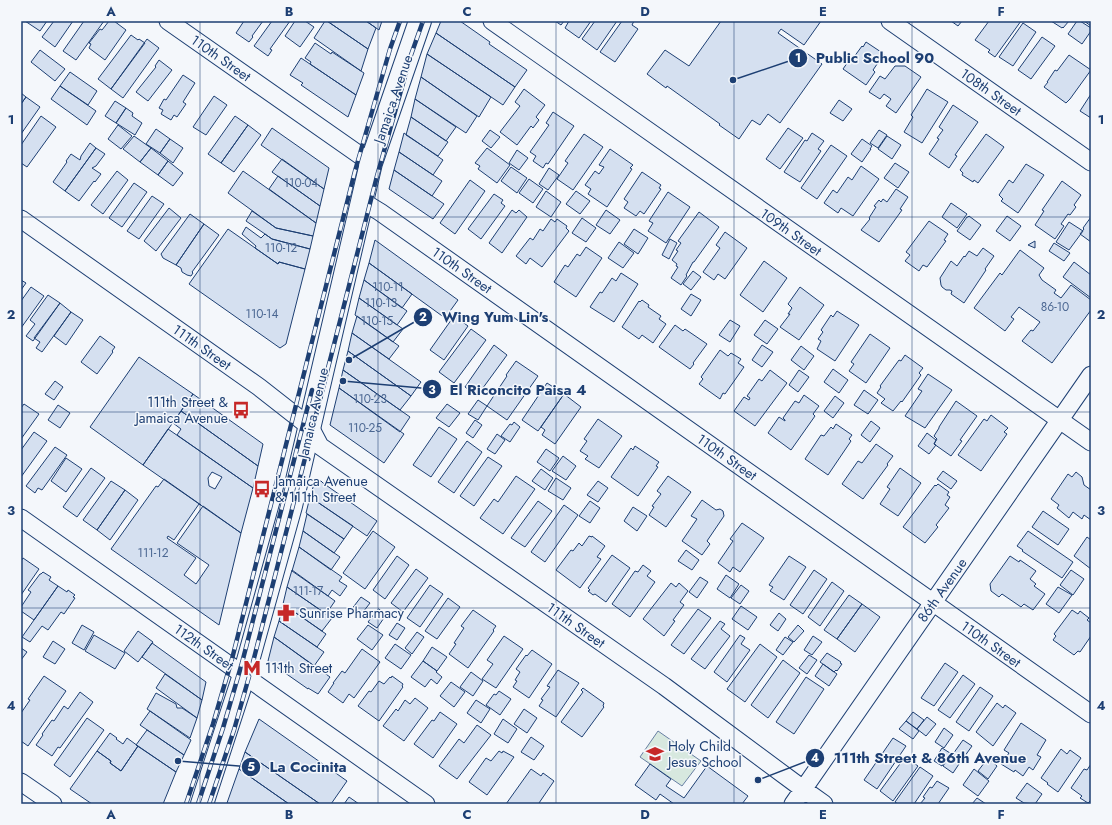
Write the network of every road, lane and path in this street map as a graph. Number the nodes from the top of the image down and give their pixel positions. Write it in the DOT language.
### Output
graph roads {
  1 [pos="168,21"];
  2 [pos="420,21"];
  3 [pos="492,21"];
  4 [pos="890,21"];
  5 [pos="1091,162"];
  6 [pos="371,163"];
  7 [pos="362,201"];
  8 [pos="21,219"];
  9 [pos="1091,375"];
  10 [pos="1059,420"];
  11 [pos="310,428"];
  12 [pos="1091,442"];
  13 [pos="21,518"];
  14 [pos="933,603"];
  15 [pos="244,675"];
  16 [pos="1091,714"];
  17 [pos="21,782"];
  18 [pos="803,789"];
  19 [pos="53,804"];
  20 [pos="202,804"];
  21 [pos="426,804"];
  22 [pos="792,804"];
  23 [pos="824,804"];
  1 -- 6 [label="street, 110th Street"];
  2 -- 6 [label="main road, Jamaica Avenue"];
  3 -- 10 [label="street, 109th Street"];
  4 -- 5 [label="street, 108th Street"];
  6 -- 7 [label="main road, Jamaica Avenue"];
  7 -- 11 [label="main road, Jamaica Avenue"];
  7 -- 14 [label="street, 110th Street"];
  8 -- 11 [label="street, 111th Street"];
  9 -- 10 [label="street, 86th Avenue"];
  10 -- 12 [label="street, 109th Street"];
  10 -- 14 [label="street, 86th Avenue"];
  11 -- 15 [label="main road, Jamaica Avenue"];
  11 -- 18 [label="street, 111th Street"];
  13 -- 15 [label="street, 112th Street"];
  14 -- 16 [label="street, 110th Street"];
  14 -- 18 [label="street, 86th Avenue"];
  15 -- 20 [label="main road, Jamaica Avenue"];
  15 -- 21 [label="street, 112th Street"];
  17 -- 19 [label="street"];
  18 -- 22 [label="street, 86th Avenue"];
  18 -- 23 [label="street, 111th Street"];
}
